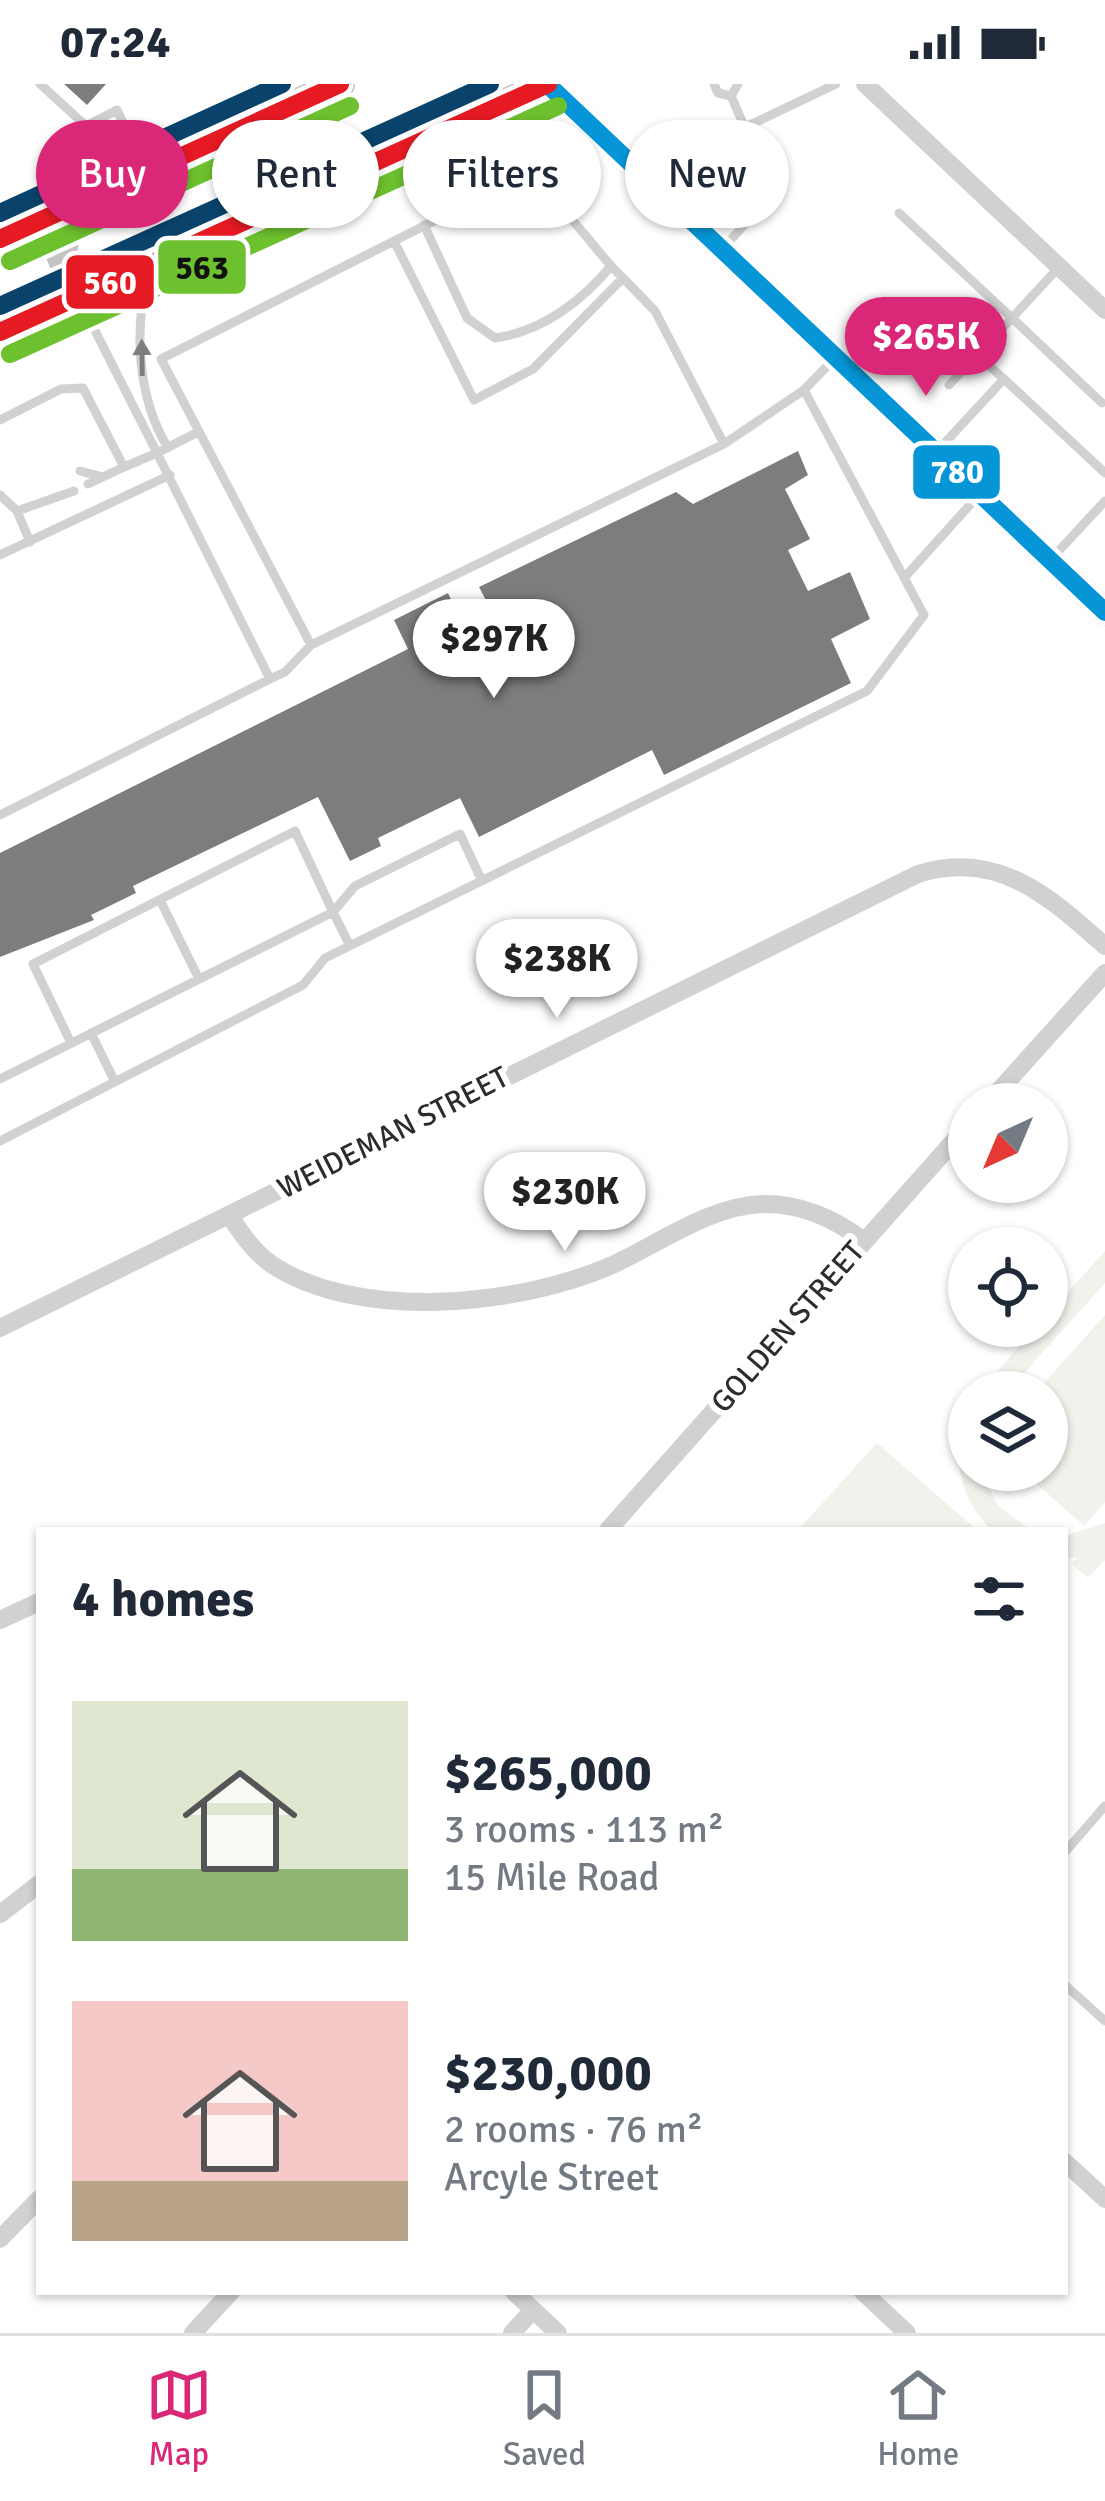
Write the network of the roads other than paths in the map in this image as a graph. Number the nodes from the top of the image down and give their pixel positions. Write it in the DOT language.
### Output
graph roads {
  1 [pos="40,84"];
  2 [pos="260,84"];
  3 [pos="548,84"];
  4 [pos="714,84"];
  5 [pos="738,84"];
  6 [pos="836,84"];
  7 [pos="865,84"];
  8 [pos="335,85"];
  9 [pos="731,96"];
  10 [pos="280,111"];
  11 [pos="79,120"];
  12 [pos="98,120"];
  13 [pos="122,120"];
  14 [pos="742,120"];
  15 [pos="762,120"];
  16 [pos="188,153"];
  17 [pos="625,157"];
  18 [pos="899,214"];
  19 [pos="36,217"];
  20 [pos="3,227"];
  21 [pos="67,228"];
  22 [pos="418,228"];
  23 [pos="425,228"];
  24 [pos="583,228"];
  25 [pos="700,228"];
  26 [pos="741,228"];
  27 [pos="394,241"];
  28 [pos="722,249"];
  29 [pos="151,263"];
  30 [pos="610,266"];
  31 [pos="1059,266"];
  32 [pos="623,278"];
  33 [pos="78,296"];
  34 [pos="1105,310"];
  35 [pos="1012,318"];
  36 [pos="0,332"];
  37 [pos="977,355"];
  38 [pos="836,356"];
  39 [pos="1004,379"];
  40 [pos="949,385"];
  41 [pos="805,390"];
  42 [pos="1102,403"];
  43 [pos="0,420"];
  44 [pos="198,432"];
  45 [pos="724,444"];
  46 [pos="162,450"];
  47 [pos="937,452"];
  48 [pos="124,467"];
  49 [pos="1105,473"];
  50 [pos="170,475"];
  51 [pos="86,481"];
  52 [pos="71,489"];
  53 [pos="0,494"];
  54 [pos="980,494"];
  55 [pos="1105,501"];
  56 [pos="17,511"];
  57 [pos="30,542"];
  58 [pos="0,555"];
  59 [pos="1050,560"];
  60 [pos="904,578"];
  61 [pos="1105,612"];
  62 [pos="311,645"];
  63 [pos="270,679"];
  64 [pos="0,815"];
  65 [pos="482,881"];
  66 [pos="160,900"];
  67 [pos="333,912"];
  68 [pos="350,946"];
  69 [pos="1105,946"];
  70 [pos="1105,973"];
  71 [pos="199,979"];
  72 [pos="91,1033"];
  73 [pos="71,1043"];
  74 [pos="0,1078"];
  75 [pos="115,1082"];
  76 [pos="1006,1083"];
  77 [pos="0,1141"];
  78 [pos="948,1147"];
  79 [pos="229,1215"];
  80 [pos="864,1241"];
  81 [pos="0,1328"];
  82 [pos="611,1527"];
  83 [pos="36,1603"];
  84 [pos="0,1620"];
  85 [pos="1105,1806"];
  86 [pos="1068,1849"];
  87 [pos="36,1886"];
  88 [pos="0,1914"];
  89 [pos="1068,1988"];
  90 [pos="1105,2021"];
  91 [pos="1068,2165"];
  92 [pos="1105,2199"];
  93 [pos="36,2201"];
  94 [pos="0,2239"];
  95 [pos="228,2295"];
  96 [pos="517,2295"];
  97 [pos="866,2295"];
  98 [pos="533,2310"];
  99 [pos="193,2333"];
  100 [pos="512,2333"];
  101 [pos="558,2333"];
  102 [pos="907,2333"];
  1 -- 11 [label="lane"];
  2 -- 10 [label="lane"];
  3 -- 17 [label="main road"];
  3 -- 29 [label="main road"];
  4 -- 9 [label="lane"];
  5 -- 9 [label="lane"];
  6 -- 15 [label="lane"];
  7 -- 31 [label="street"];
  8 -- 10 [label="main road"];
  9 -- 14 [label="lane"];
  10 -- 16 [label="main road"];
  12 -- 13 [label="lane"];
  18 -- 35 [label="lane"];
  19 -- 20 [label="main road"];
  21 -- 33 [label="main road"];
  22 -- 27 [label="lane"];
  23 -- 30 [label="lane"];
  24 -- 30 [label="lane"];
  25 -- 28 [label="main road"];
  26 -- 28 [label="lane"];
  27 -- 32 [label="lane"];
  27 -- 44 [label="lane"];
  28 -- 38 [label="main road"];
  29 -- 33 [label="main road"];
  46 -- 29 [label="lane, one-way"];
  30 -- 32 [label="lane"];
  31 -- 34 [label="street"];
  31 -- 35 [label="lane"];
  32 -- 45 [label="lane"];
  33 -- 36 [label="main road"];
  33 -- 46 [label="lane"];
  35 -- 37 [label="lane"];
  35 -- 42 [label="lane"];
  37 -- 39 [label="lane"];
  37 -- 40 [label="lane"];
  38 -- 41 [label="lane"];
  38 -- 47 [label="main road"];
  39 -- 47 [label="lane"];
  39 -- 49 [label="lane"];
  41 -- 45 [label="lane"];
  41 -- 60 [label="lane"];
  43 -- 48 [label="lane"];
  44 -- 46 [label="lane"];
  44 -- 62 [label="lane"];
  45 -- 62 [label="lane"];
  46 -- 48 [label="lane"];
  46 -- 50 [label="lane"];
  47 -- 54 [label="main road"];
  48 -- 51 [label="lane"];
  50 -- 57 [label="lane"];
  50 -- 63 [label="lane"];
  52 -- 56 [label="lane"];
  53 -- 56 [label="lane"];
  54 -- 59 [label="main road"];
  54 -- 60 [label="lane"];
  55 -- 59 [label="lane"];
  56 -- 57 [label="lane"];
  57 -- 58 [label="lane"];
  59 -- 61 [label="main road"];
  60 -- 65 [label="lane"];
  62 -- 63 [label="lane"];
  63 -- 64 [label="lane"];
  65 -- 67 [label="lane"];
  65 -- 68 [label="lane"];
  66 -- 67 [label="lane"];
  66 -- 71 [label="lane"];
  66 -- 73 [label="lane"];
  67 -- 68 [label="lane"];
  67 -- 71 [label="lane"];
  68 -- 75 [label="lane"];
  69 -- 79 [label="street, WEIDEMAN STREET"];
  70 -- 76 [label="street"];
  71 -- 72 [label="lane"];
  72 -- 73 [label="lane"];
  72 -- 75 [label="lane"];
  73 -- 74 [label="lane"];
  75 -- 77 [label="lane"];
  78 -- 80 [label="street, GOLDEN STREET"];
  79 -- 80 [label="street"];
  79 -- 81 [label="street, WEIDEMAN STREET"];
  80 -- 82 [label="street, GOLDEN STREET"];
  83 -- 84 [label="street"];
  85 -- 86 [label="lane"];
  87 -- 88 [label="street"];
  89 -- 90 [label="lane"];
  91 -- 92 [label="street"];
  93 -- 94 [label="street"];
  95 -- 99 [label="street"];
  96 -- 98 [label="street"];
  97 -- 102 [label="street"];
  98 -- 100 [label="street"];
  98 -- 101 [label="street"];
}
